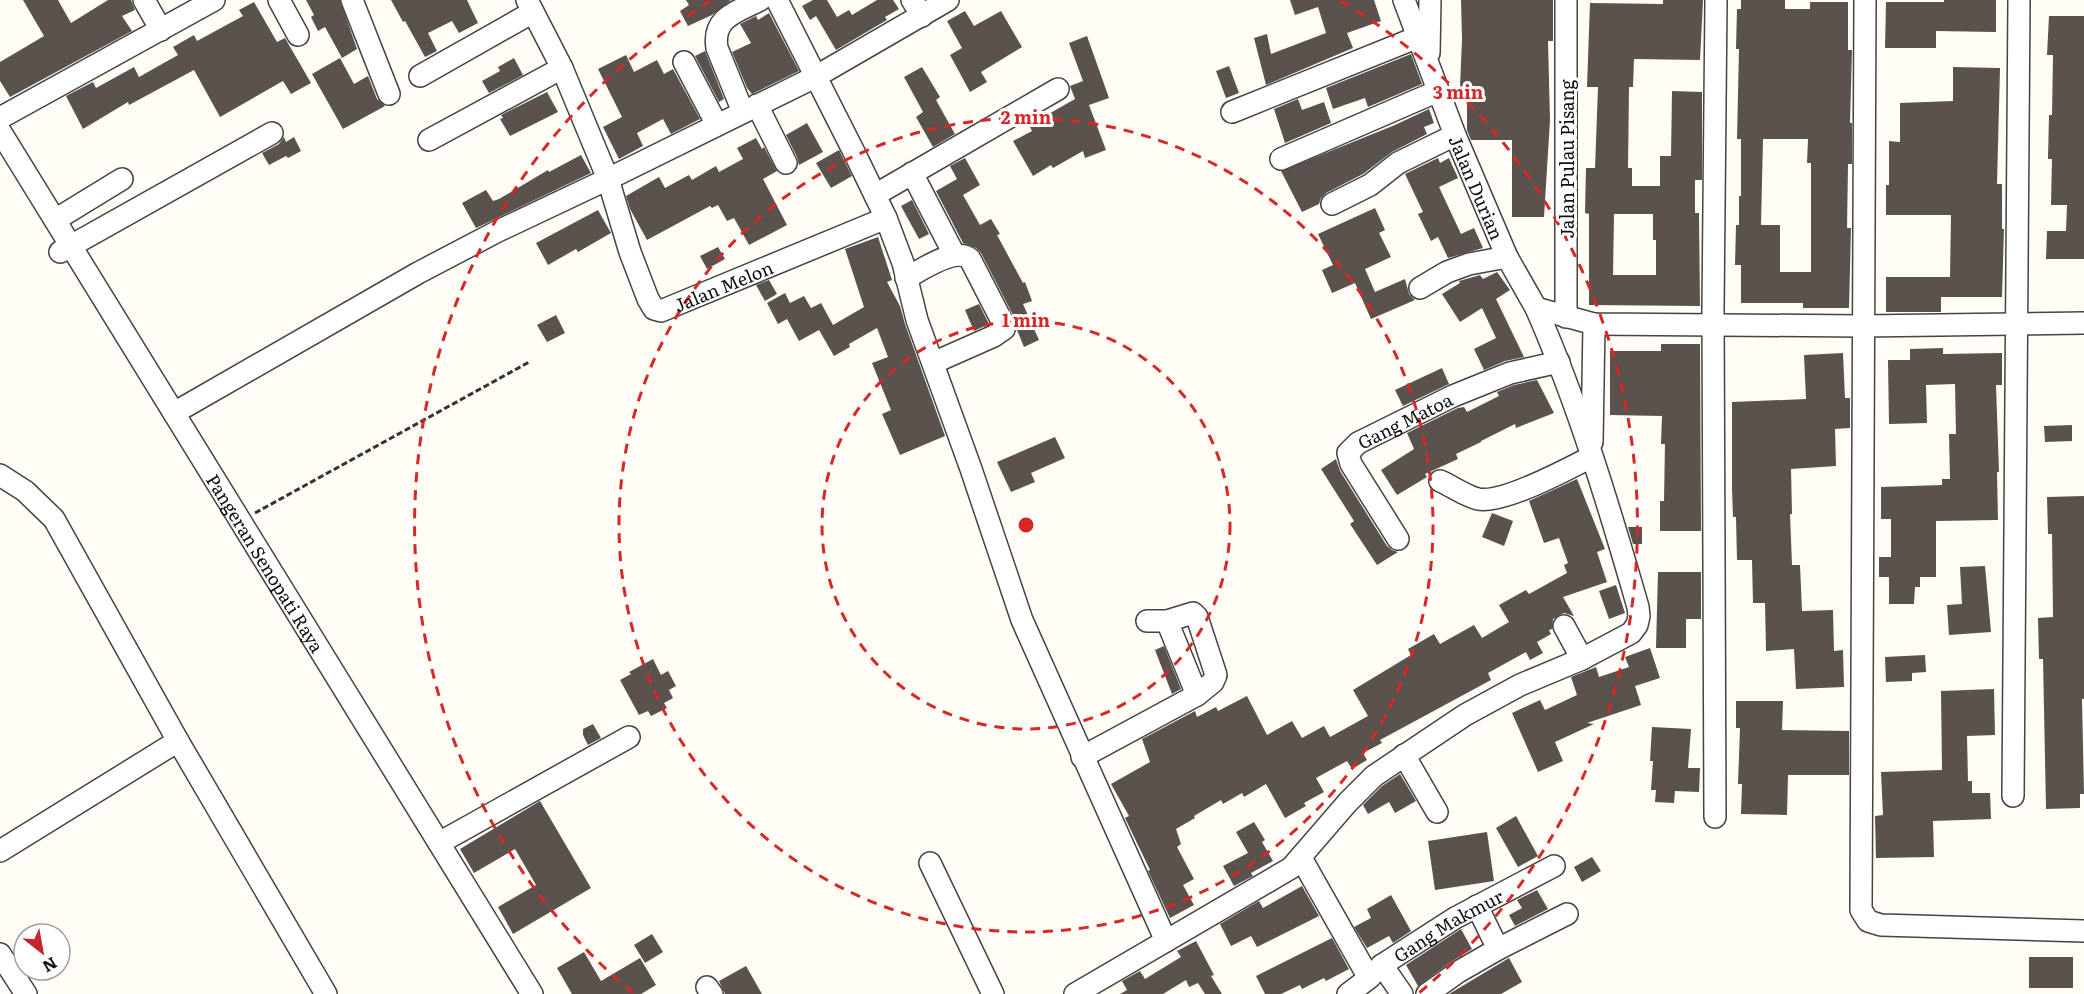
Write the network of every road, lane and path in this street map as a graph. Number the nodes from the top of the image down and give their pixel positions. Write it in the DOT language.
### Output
graph roads {
  1 [pos="144,0"];
  2 [pos="214,0"];
  3 [pos="279,0"];
  4 [pos="352,0"];
  5 [pos="760,0"];
  6 [pos="777,0"];
  7 [pos="948,0"];
  8 [pos="1404,0"];
  9 [pos="1430,0"];
  10 [pos="1566,0"];
  11 [pos="1716,0"];
  12 [pos="1865,0"];
  13 [pos="2019,0"];
  14 [pos="530,6"];
  15 [pos="917,8"];
  16 [pos="161,30"];
  17 [pos="298,35"];
  18 [pos="1418,37"];
  19 [pos="684,62"];
  20 [pos="1429,66"];
  21 [pos="562,68"];
  22 [pos="420,76"];
  23 [pos="815,77"];
  24 [pos="1058,88"];
  25 [pos="1438,91"];
  26 [pos="389,94"];
  27 [pos="750,108"];
  28 [pos="1232,112"];
  29 [pos="0,118"];
  30 [pos="717,125"];
  31 [pos="0,130"];
  32 [pos="272,133"];
  33 [pos="1455,135"];
  34 [pos="429,141"];
  35 [pos="0,156"];
  36 [pos="1281,159"];
  37 [pos="786,163"];
  38 [pos="912,173"];
  39 [pos="122,179"];
  40 [pos="608,179"];
  41 [pos="875,195"];
  42 [pos="1332,204"];
  43 [pos="886,218"];
  44 [pos="55,220"];
  45 [pos="65,249"];
  46 [pos="954,254"];
  47 [pos="1507,257"];
  48 [pos="906,278"];
  49 [pos="1420,288"];
  50 [pos="1536,308"];
  51 [pos="1566,317"];
  52 [pos="2016,323"];
  53 [pos="2084,323"];
  54 [pos="1594,324"];
  55 [pos="1862,326"];
  56 [pos="1714,327"];
  57 [pos="531,361"];
  58 [pos="1559,362"];
  59 [pos="933,363"];
  60 [pos="174,413"];
  61 [pos="1592,457"];
  62 [pos="0,475"];
  63 [pos="1440,481"];
  64 [pos="241,521"];
  65 [pos="1398,539"];
  66 [pos="1564,626"];
  67 [pos="1582,659"];
  68 [pos="1197,695"];
  69 [pos="629,737"];
  70 [pos="178,741"];
  71 [pos="1404,755"];
  72 [pos="1082,757"];
  73 [pos="2013,796"];
  74 [pos="1437,812"];
  75 [pos="1715,817"];
  76 [pos="439,843"];
  77 [pos="0,851"];
  78 [pos="1301,858"];
  79 [pos="930,863"];
  80 [pos="1554,866"];
  81 [pos="1477,906"];
  82 [pos="1567,914"];
  83 [pos="2084,931"];
  84 [pos="1166,941"];
  85 [pos="1498,949"];
  86 [pos="0,954"];
  87 [pos="1376,972"];
  88 [pos="1104,986"];
  89 [pos="26,994"];
  90 [pos="326,994"];
  91 [pos="518,994"];
  92 [pos="532,994"];
  93 [pos="993,994"];
  94 [pos="1075,994"];
  95 [pos="1348,994"];
  96 [pos="1402,994"];
  97 [pos="1427,994"];
  1 -- 16 [label="street"];
  2 -- 16 [label="street"];
  3 -- 17 [label="street"];
  4 -- 26 [label="street"];
  5 -- 27 [label="street"];
  6 -- 23 [label="street"];
  7 -- 15 [label="street"];
  8 -- 18 [label="street, Jalan Durian"];
  9 -- 20 [label="street"];
  10 -- 51 [label="street, Jalan Pulau Pisang"];
  11 -- 56 [label="street"];
  12 -- 55 [label="street"];
  13 -- 52 [label="street"];
  14 -- 21 [label="street"];
  14 -- 22 [label="street"];
  15 -- 23 [label="street"];
  16 -- 29 [label="street"];
  18 -- 20 [label="street, Jalan Durian"];
  18 -- 28 [label="street"];
  19 -- 30 [label="street"];
  20 -- 25 [label="street, Jalan Durian"];
  21 -- 34 [label="street"];
  21 -- 40 [label="street"];
  23 -- 27 [label="street"];
  23 -- 41 [label="street"];
  24 -- 38 [label="street"];
  25 -- 33 [label="street, Jalan Durian"];
  25 -- 36 [label="street"];
  27 -- 30 [label="street"];
  27 -- 37 [label="street"];
  30 -- 40 [label="street"];
  31 -- 44 [label="street, Pangeran Senopati Raya"];
  32 -- 45 [label="street"];
  33 -- 42 [label="street"];
  33 -- 47 [label="street, Jalan Durian"];
  35 -- 45 [label="street, Pangeran Senopati Raya"];
  38 -- 41 [label="street"];
  38 -- 46 [label="street"];
  39 -- 44 [label="street"];
  40 -- 43 [label="street, Jalan Melon"];
  40 -- 60 [label="street"];
  41 -- 43 [label="street"];
  43 -- 48 [label="street"];
  44 -- 45 [label="street, Pangeran Senopati Raya"];
  45 -- 60 [label="street, Pangeran Senopati Raya"];
  45 -- 91 [label="street, Pangeran Senopati Raya"];
  46 -- 48 [label="street"];
  46 -- 59 [label="street"];
  47 -- 49 [label="street"];
  47 -- 50 [label="street, Jalan Durian"];
  48 -- 59 [label="street"];
  50 -- 51 [label="street"];
  50 -- 58 [label="street, Jalan Durian"];
  51 -- 54 [label="street"];
  52 -- 53 [label="street"];
  52 -- 55 [label="street"];
  52 -- 73 [label="street"];
  54 -- 56 [label="street"];
  54 -- 61 [label="street"];
  55 -- 56 [label="street"];
  55 -- 83 [label="street"];
  56 -- 75 [label="street"];
  57 -- 64 [label="path"];
  58 -- 61 [label="street, Jalan Durian"];
  58 -- 65 [label="street, Gang Matoa"];
  59 -- 72 [label="street"];
  60 -- 64 [label="street, Pangeran Senopati Raya"];
  61 -- 63 [label="street"];
  61 -- 67 [label="street, Jalan Durian"];
  62 -- 70 [label="street"];
  64 -- 76 [label="street, Pangeran Senopati Raya"];
  66 -- 67 [label="street"];
  67 -- 71 [label="street, Jalan Durian"];
  68 -- 68 [label="street"];
  68 -- 72 [label="street"];
  69 -- 76 [label="street"];
  70 -- 77 [label="street"];
  70 -- 90 [label="street"];
  71 -- 74 [label="street"];
  71 -- 78 [label="street, Jalan Durian"];
  72 -- 84 [label="street"];
  76 -- 92 [label="street, Pangeran Senopati Raya"];
  78 -- 84 [label="street, Jalan Durian"];
  78 -- 87 [label="street"];
  79 -- 93 [label="street"];
  80 -- 81 [label="street, Gang Makmur"];
  81 -- 85 [label="street"];
  81 -- 87 [label="street, Gang Makmur"];
  82 -- 85 [label="street"];
  84 -- 88 [label="street, Jalan Durian"];
  85 -- 97 [label="street"];
  86 -- 89 [label="street"];
  87 -- 95 [label="street, Gang Makmur"];
  87 -- 96 [label="street"];
  88 -- 94 [label="street, Jalan Durian"];
}
